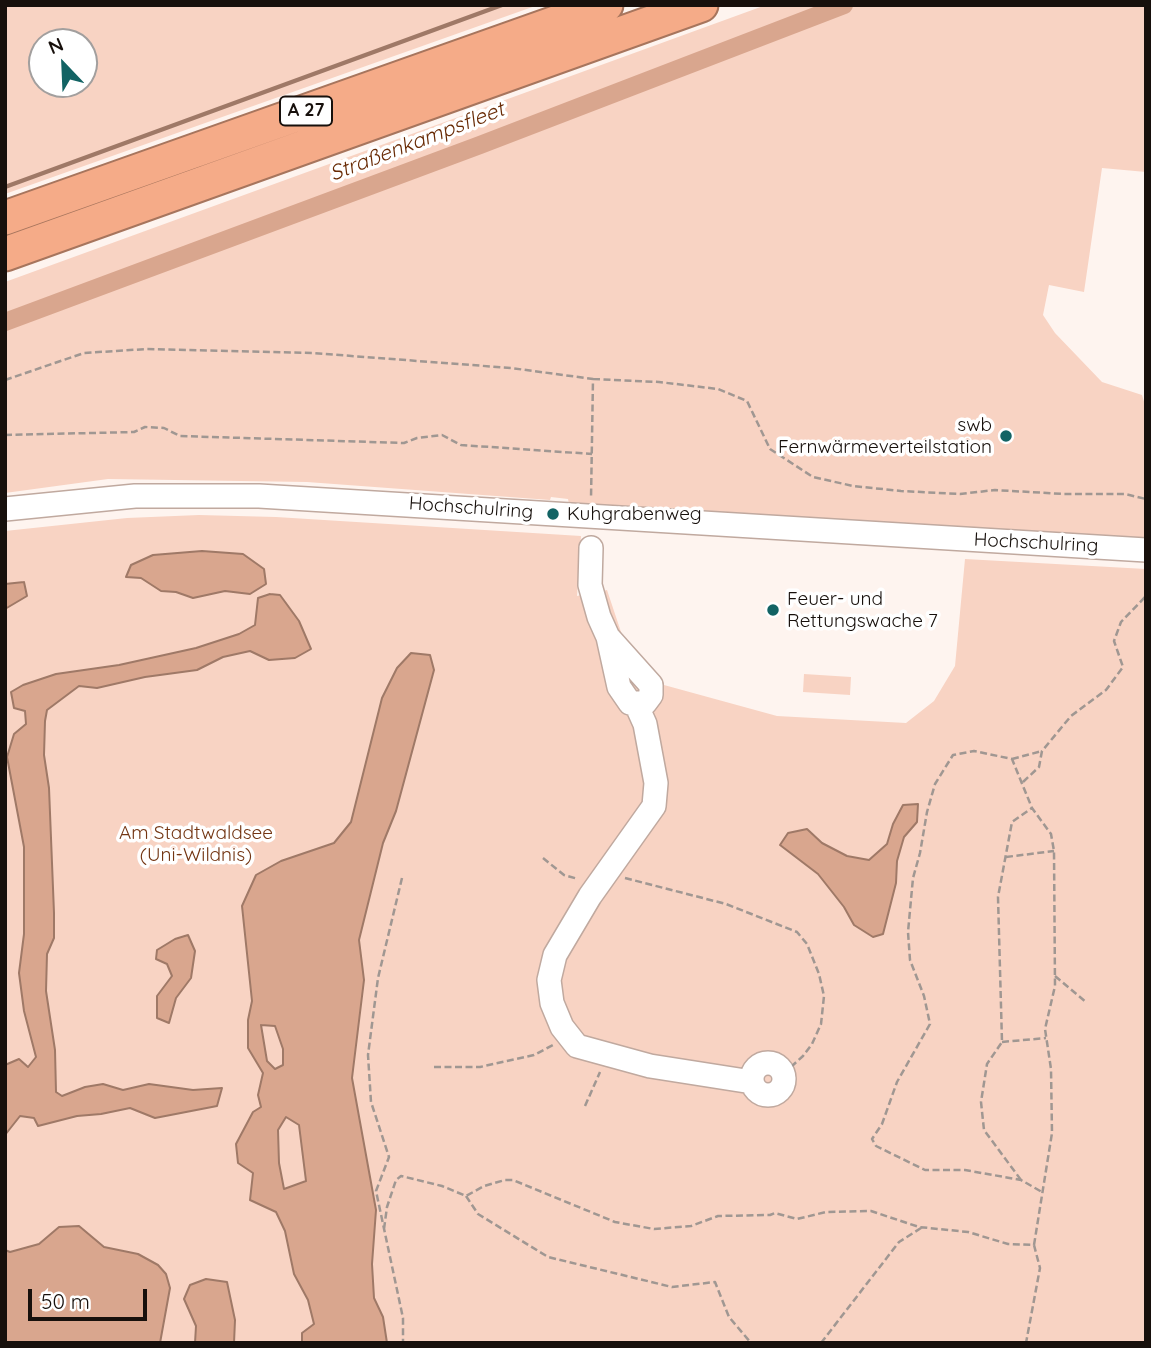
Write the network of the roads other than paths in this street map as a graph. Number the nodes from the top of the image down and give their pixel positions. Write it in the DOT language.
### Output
graph roads {
  1 [pos="606,5"];
  2 [pos="701,5"];
  3 [pos="5,218"];
  4 [pos="5,254"];
  5 [pos="5,509"];
  6 [pos="592,533"];
  7 [pos="1146,550"];
  8 [pos="608,637"];
  9 [pos="636,704"];
  10 [pos="780,1070"];
  1 -- 3 [label="highway, A 27"];
  2 -- 4 [label="highway, A 27"];
  5 -- 6 [label="street, Hochschulring"];
  6 -- 7 [label="street, Hochschulring"];
  6 -- 8 [label="street"];
  8 -- 9 [label="street"];
  8 -- 9 [label="street"];
  9 -- 10 [label="street"];
}
